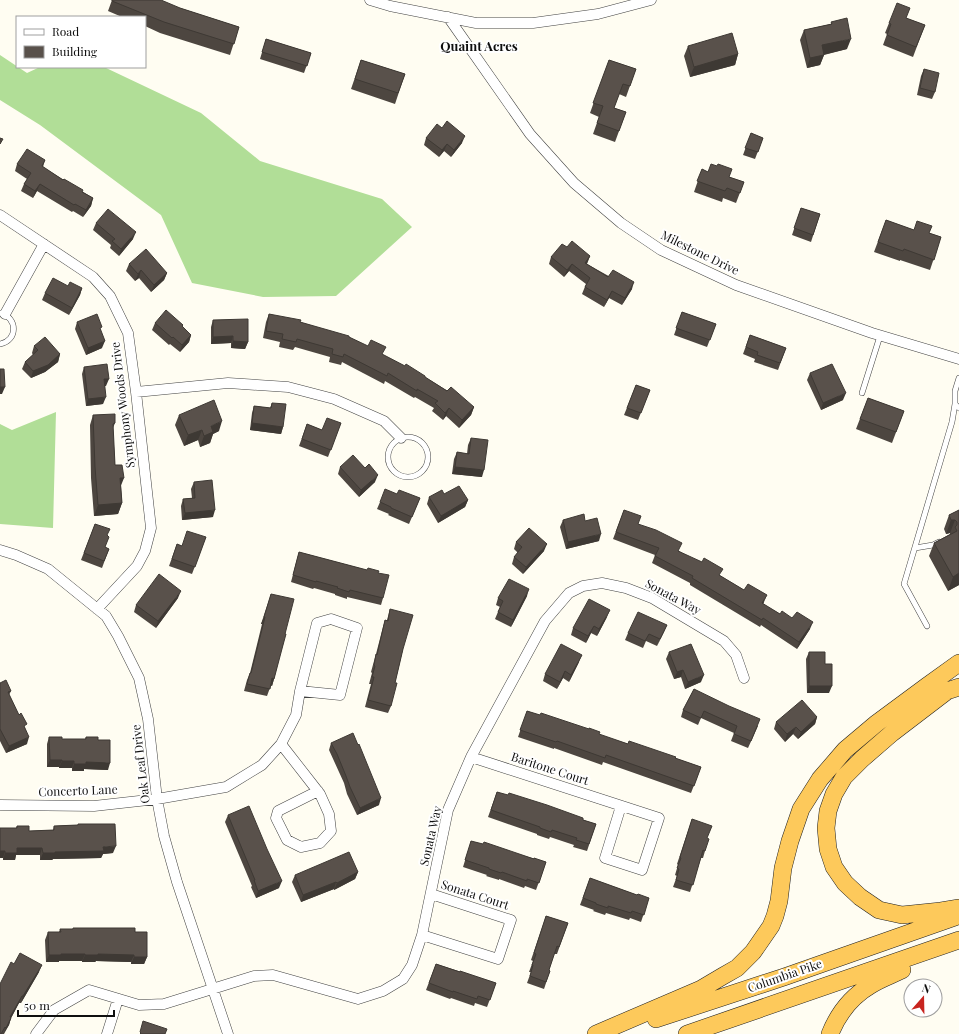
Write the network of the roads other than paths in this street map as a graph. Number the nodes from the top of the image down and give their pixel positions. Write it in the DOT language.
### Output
graph roads {
  1 [pos="370,0"];
  2 [pos="651,0"];
  3 [pos="448,17"];
  4 [pos="0,215"];
  5 [pos="44,244"];
  6 [pos="2,314"];
  7 [pos="880,336"];
  8 [pos="0,344"];
  9 [pos="959,359"];
  10 [pos="959,378"];
  11 [pos="136,392"];
  12 [pos="862,393"];
  13 [pos="957,406"];
  14 [pos="401,438"];
  15 [pos="943,540"];
  16 [pos="915,548"];
  17 [pos="0,550"];
  18 [pos="97,609"];
  19 [pos="926,626"];
  20 [pos="959,663"];
  21 [pos="744,678"];
  22 [pos="959,687"];
  23 [pos="300,691"];
  24 [pos="281,744"];
  25 [pos="472,757"];
  26 [pos="318,791"];
  27 [pos="157,799"];
  28 [pos="0,804"];
  29 [pos="621,806"];
  30 [pos="431,894"];
  31 [pos="959,908"];
  32 [pos="959,915"];
  33 [pos="422,935"];
  34 [pos="959,940"];
  35 [pos="959,944"];
  36 [pos="213,989"];
  37 [pos="118,999"];
  38 [pos="36,1034"];
  39 [pos="107,1034"];
  40 [pos="228,1034"];
  41 [pos="596,1034"];
  42 [pos="610,1034"];
  43 [pos="688,1034"];
  44 [pos="830,1034"];
  1 -- 3 [label="street"];
  2 -- 3 [label="street"];
  3 -- 7 [label="street, Milestone Drive"];
  4 -- 5 [label="street, Symphony Woods Drive"];
  5 -- 6 [label="street"];
  5 -- 11 [label="street, Symphony Woods Drive"];
  6 -- 8 [label="lane"];
  7 -- 9 [label="street, Milestone Drive"];
  7 -- 12 [label="lane"];
  10 -- 13 [label="lane"];
  11 -- 14 [label="street"];
  11 -- 18 [label="street, Symphony Woods Drive"];
  13 -- 16 [label="lane"];
  14 -- 14 [label="lane"];
  15 -- 16 [label="lane"];
  16 -- 19 [label="lane"];
  17 -- 18 [label="street, Oak Leaf Drive"];
  18 -- 27 [label="street, Oak Leaf Drive"];
  20 -- 41 [label="highway"];
  21 -- 25 [label="street, Sonata Way"];
  22 -- 31 [label="highway"];
  23 -- 23 [label="street, Concerto Lane"];
  23 -- 24 [label="street, Concerto Lane"];
  24 -- 26 [label="street"];
  24 -- 27 [label="street, Concerto Lane"];
  25 -- 29 [label="street, Baritone Court"];
  25 -- 30 [label="street, Sonata Way"];
  26 -- 26 [label="street"];
  27 -- 28 [label="street, Concerto Lane"];
  27 -- 36 [label="street, Oak Leaf Drive"];
  29 -- 29 [label="street, Baritone Court"];
  30 -- 33 [label="street, Sonata Way"];
  30 -- 33 [label="street, Sonata Court"];
  32 -- 42 [label="highway, Columbia Pike"];
  33 -- 36 [label="street, Sonata Way"];
  34 -- 43 [label="highway, Columbia Pike"];
  35 -- 44 [label="highway"];
  36 -- 37 [label="street, Sonata Way"];
  36 -- 40 [label="street, Oak Leaf Drive"];
  37 -- 38 [label="street, Sonata Way"];
  37 -- 39 [label="street"];
}
